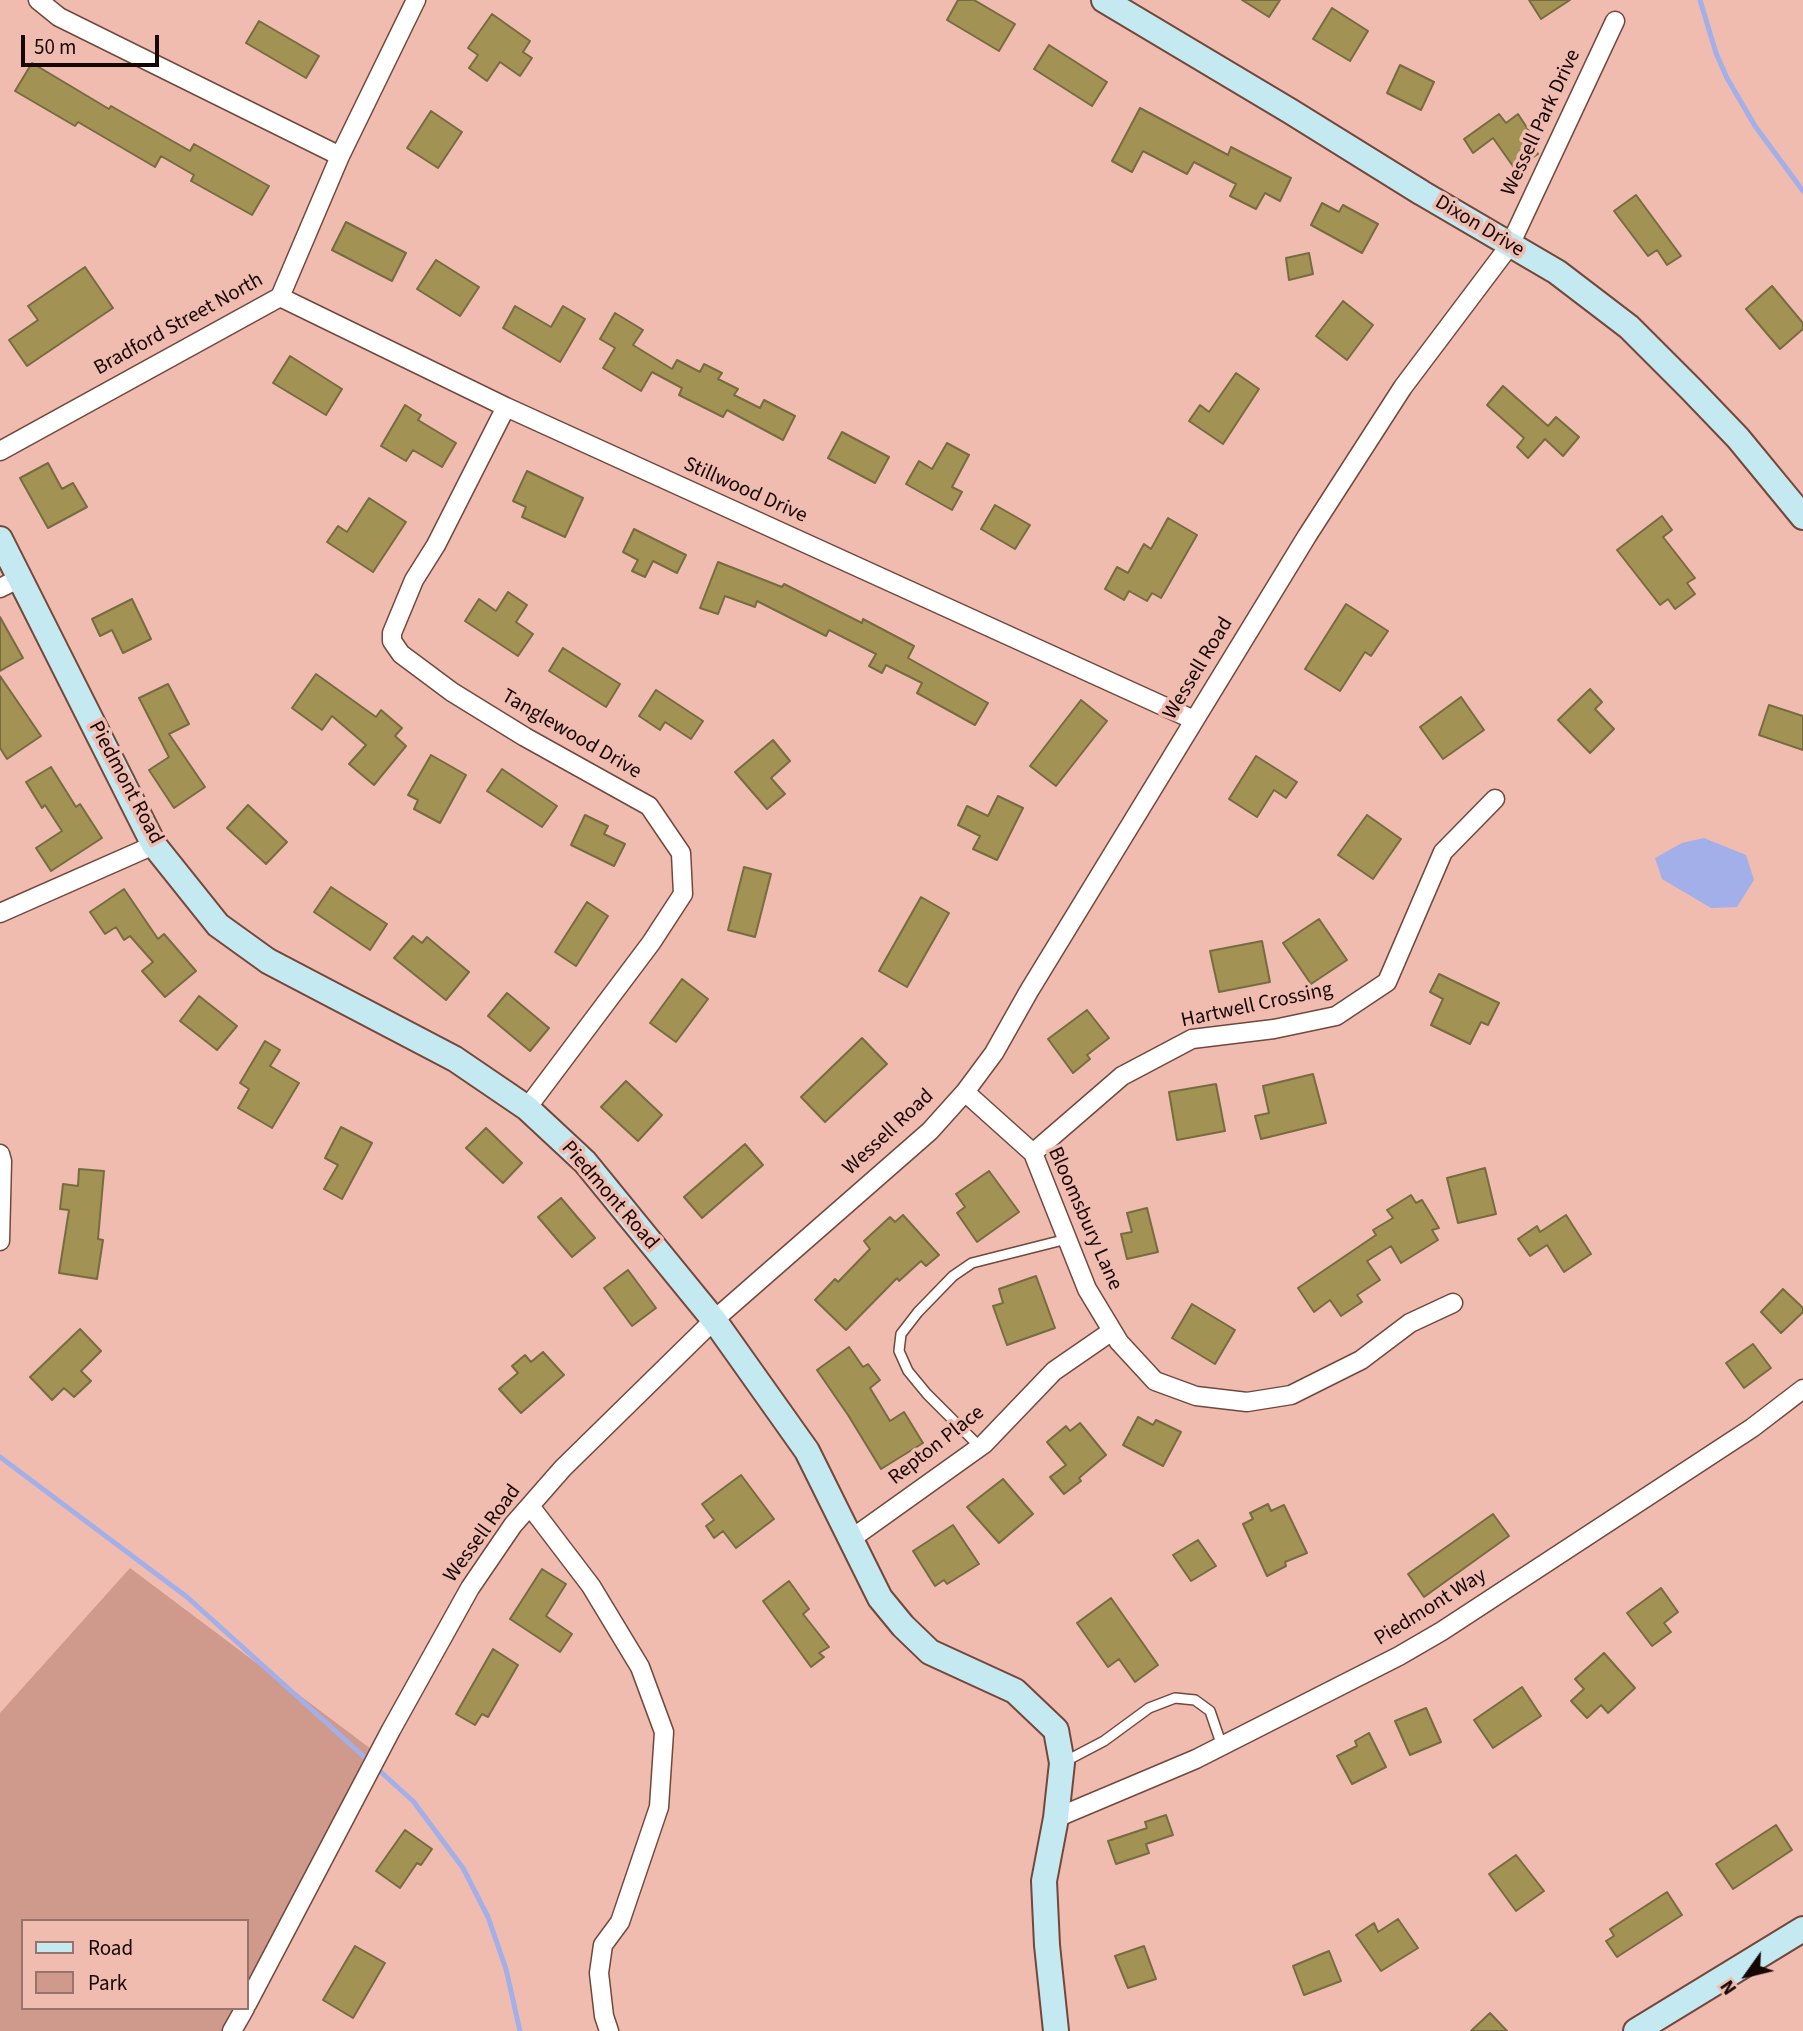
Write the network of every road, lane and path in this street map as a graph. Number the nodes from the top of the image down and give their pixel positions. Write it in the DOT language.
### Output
graph roads {
  1 [pos="38,0"];
  2 [pos="416,0"];
  3 [pos="1104,0"];
  4 [pos="1615,21"];
  5 [pos="340,156"];
  6 [pos="1510,246"];
  7 [pos="280,297"];
  8 [pos="506,407"];
  9 [pos="0,451"];
  10 [pos="1803,517"];
  11 [pos="0,540"];
  12 [pos="10,583"];
  13 [pos="1194,720"];
  14 [pos="1495,799"];
  15 [pos="155,845"];
  16 [pos="0,913"];
  17 [pos="965,1092"];
  18 [pos="527,1108"];
  19 [pos="1032,1153"];
  20 [pos="0,1154"];
  21 [pos="1067,1239"];
  22 [pos="0,1241"];
  23 [pos="1453,1303"];
  24 [pos="714,1320"];
  25 [pos="1112,1331"];
  26 [pos="1803,1389"];
  27 [pos="980,1447"];
  28 [pos="530,1506"];
  29 [pos="851,1539"];
  30 [pos="1222,1746"];
  31 [pos="1062,1763"];
  32 [pos="1056,1818"];
  33 [pos="1803,1929"];
  34 [pos="248,2002"];
  35 [pos="244,2010"];
  36 [pos="232,2031"];
  37 [pos="609,2031"];
  38 [pos="1056,2031"];
  39 [pos="1636,2031"];
  1 -- 5 [label="street"];
  2 -- 5 [label="street, Bradford Street North"];
  3 -- 6 [label="street, Dixon Drive"];
  4 -- 6 [label="street, Wessell Park Drive"];
  5 -- 7 [label="street, Bradford Street North"];
  6 -- 10 [label="street, Dixon Drive"];
  6 -- 13 [label="street, Wessell Road"];
  7 -- 8 [label="street, Stillwood Drive"];
  7 -- 9 [label="street, Bradford Street North"];
  8 -- 13 [label="street, Stillwood Drive"];
  8 -- 18 [label="street, Tanglewood Drive"];
  11 -- 12 [label="street, Piedmont Road"];
  12 -- 15 [label="street, Piedmont Road"];
  13 -- 17 [label="street, Wessell Road"];
  14 -- 19 [label="street, Hartwell Crossing"];
  15 -- 16 [label="street"];
  15 -- 18 [label="street, Piedmont Road"];
  17 -- 19 [label="street, Bloomsbury Lane"];
  17 -- 24 [label="street, Wessell Road"];
  18 -- 24 [label="street, Piedmont Road"];
  19 -- 21 [label="street, Bloomsbury Lane"];
  20 -- 22 [label="street"];
  21 -- 25 [label="street, Bloomsbury Lane"];
  21 -- 27 [label="lane"];
  23 -- 25 [label="street, Bloomsbury Lane"];
  24 -- 28 [label="street, Wessell Road"];
  24 -- 29 [label="street, Piedmont Road"];
  25 -- 27 [label="street, Repton Place"];
  26 -- 30 [label="street, Piedmont Way"];
  27 -- 29 [label="street, Repton Place"];
  28 -- 34 [label="street, Wessell Road"];
  28 -- 37 [label="street"];
  29 -- 31 [label="street, Piedmont Road"];
  30 -- 31 [label="lane"];
  30 -- 32 [label="street, Piedmont Way"];
  31 -- 32 [label="street, Piedmont Road"];
  32 -- 38 [label="street, Piedmont Road"];
  33 -- 39 [label="street"];
  35 -- 36 [label="street, Wessell Road"];
}
